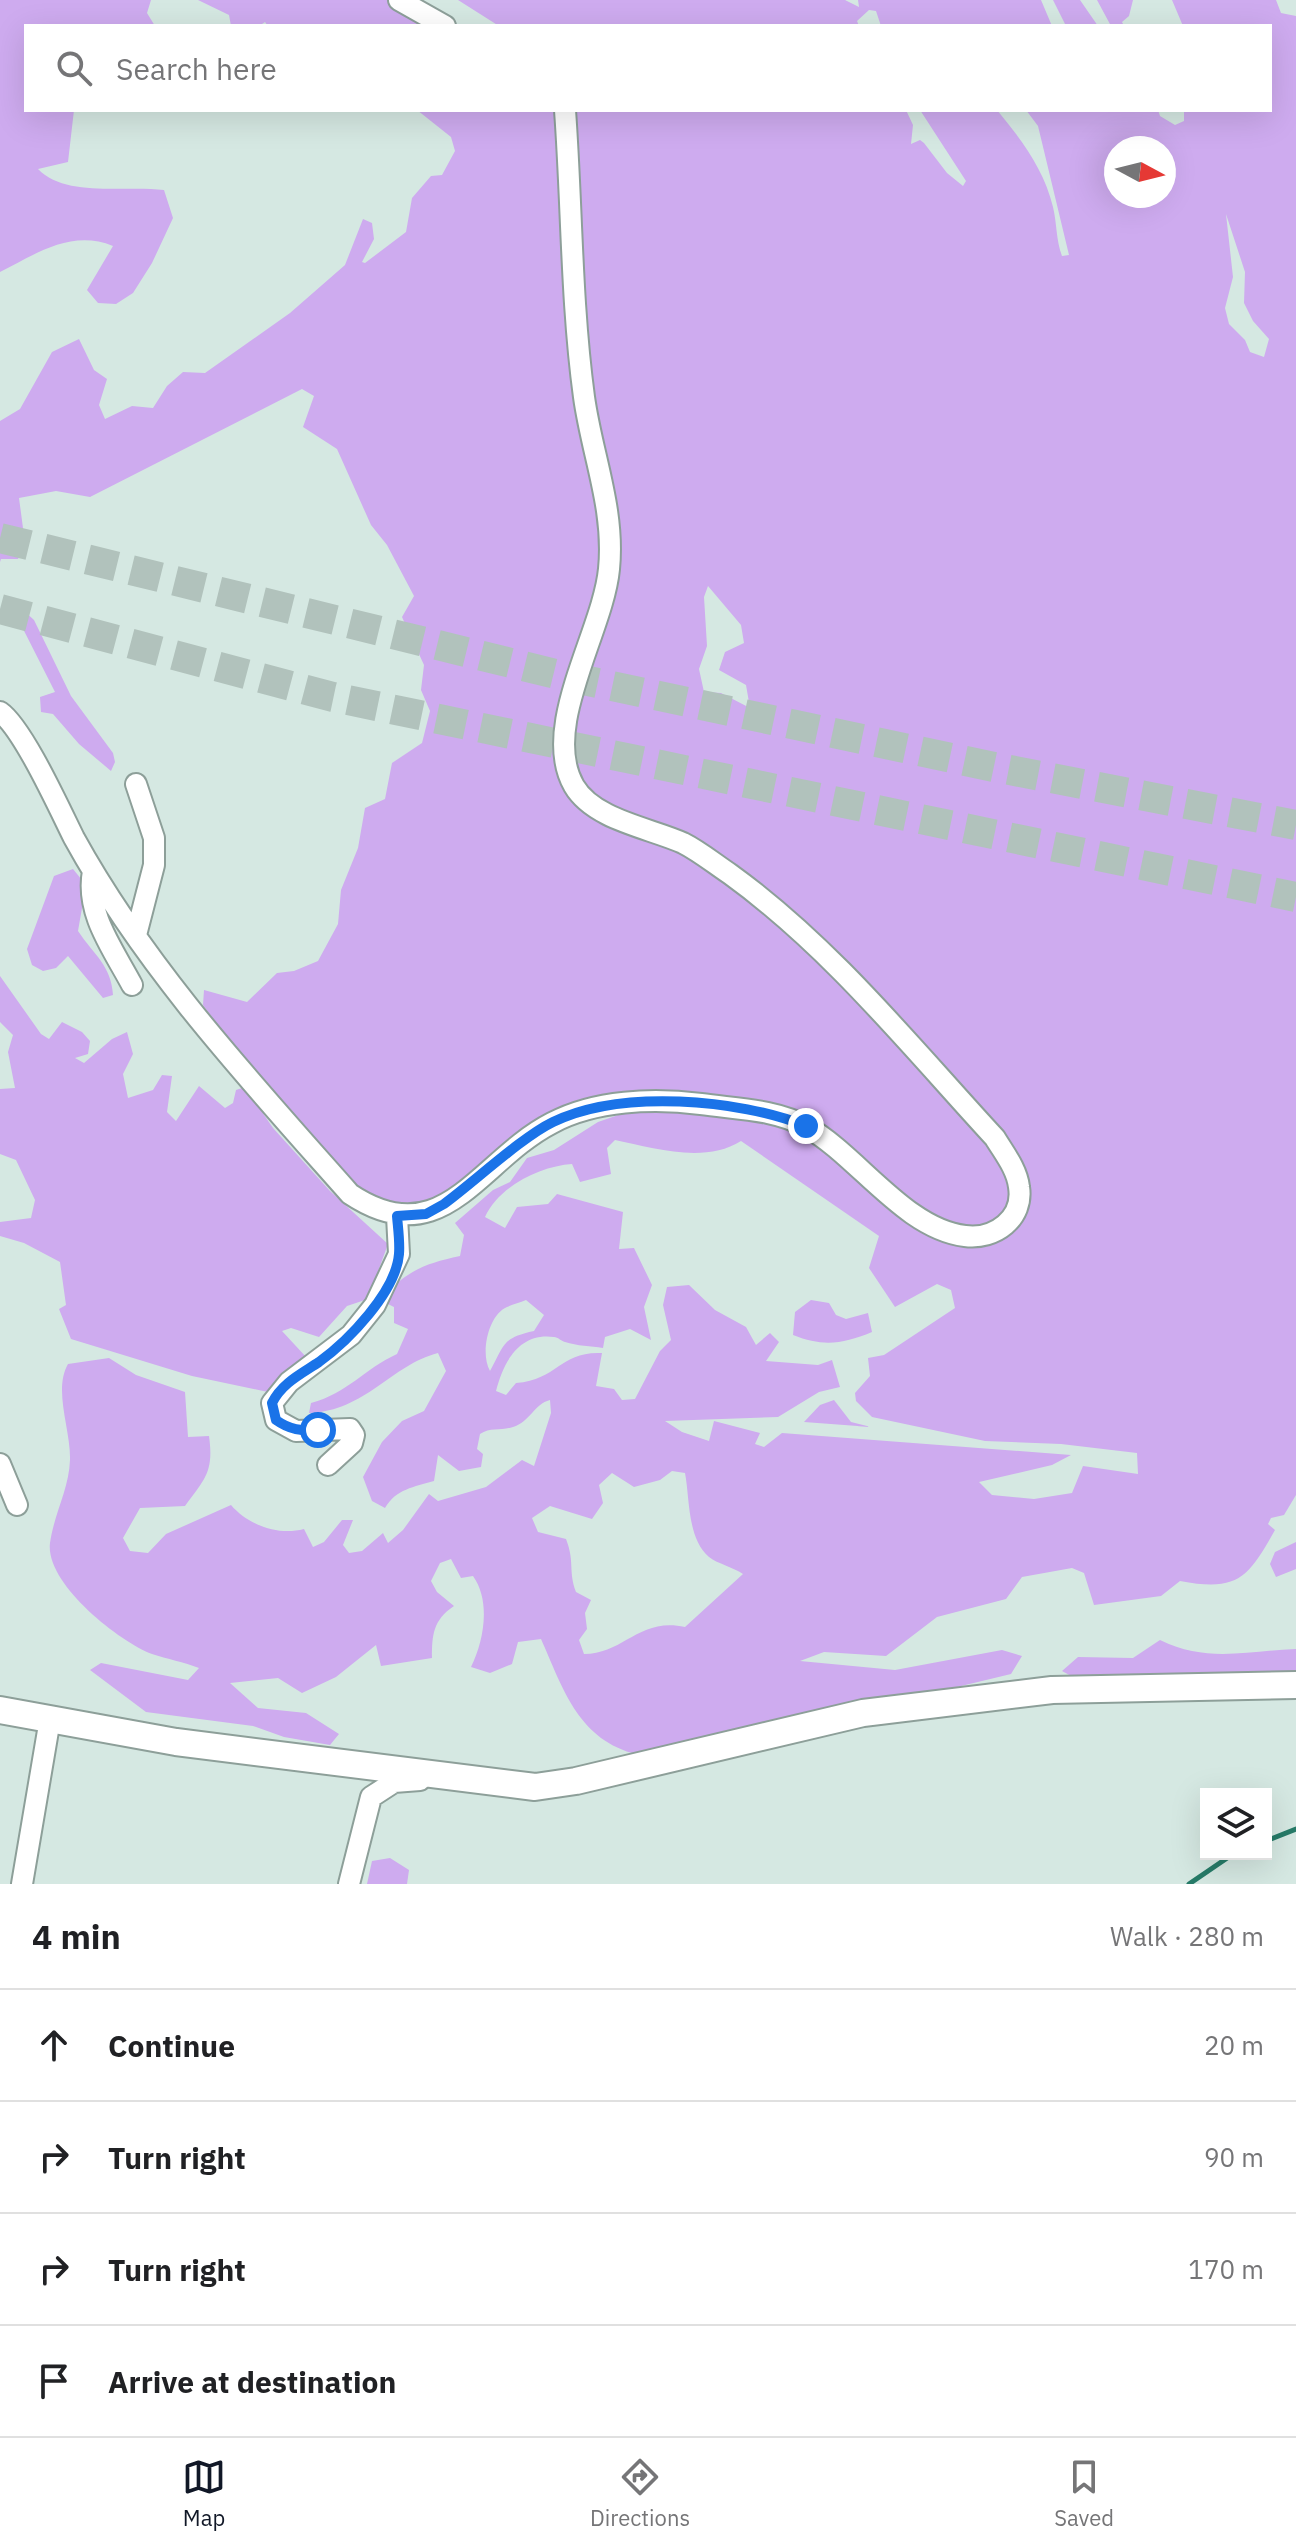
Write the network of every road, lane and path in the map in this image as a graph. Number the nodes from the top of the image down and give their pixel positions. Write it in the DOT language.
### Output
graph roads {
  1 [pos="399,0"];
  2 [pos="441,24"];
  3 [pos="565,112"];
  4 [pos="0,712"];
  5 [pos="136,784"];
  6 [pos="93,871"];
  7 [pos="136,935"];
  8 [pos="132,985"];
  9 [pos="397,1216"];
  10 [pos="0,1464"];
  11 [pos="328,1465"];
  12 [pos="17,1505"];
  13 [pos="1296,1685"];
  14 [pos="8,1712"];
  15 [pos="50,1719"];
  16 [pos="47,1749"];
  17 [pos="458,1778"];
  18 [pos="22,1884"];
  19 [pos="349,1884"];
  1 -- 2 [label="street"];
  3 -- 9 [label="street"];
  4 -- 6 [label="street"];
  5 -- 7 [label="street"];
  6 -- 7 [label="street"];
  6 -- 8 [label="street"];
  7 -- 9 [label="street"];
  9 -- 11 [label="street"];
  10 -- 12 [label="street"];
  13 -- 17 [label="main road"];
  14 -- 15 [label="main road"];
  14 -- 16 [label="street"];
  15 -- 16 [label="street"];
  15 -- 17 [label="main road"];
  16 -- 18 [label="street"];
  17 -- 19 [label="street"];
}
